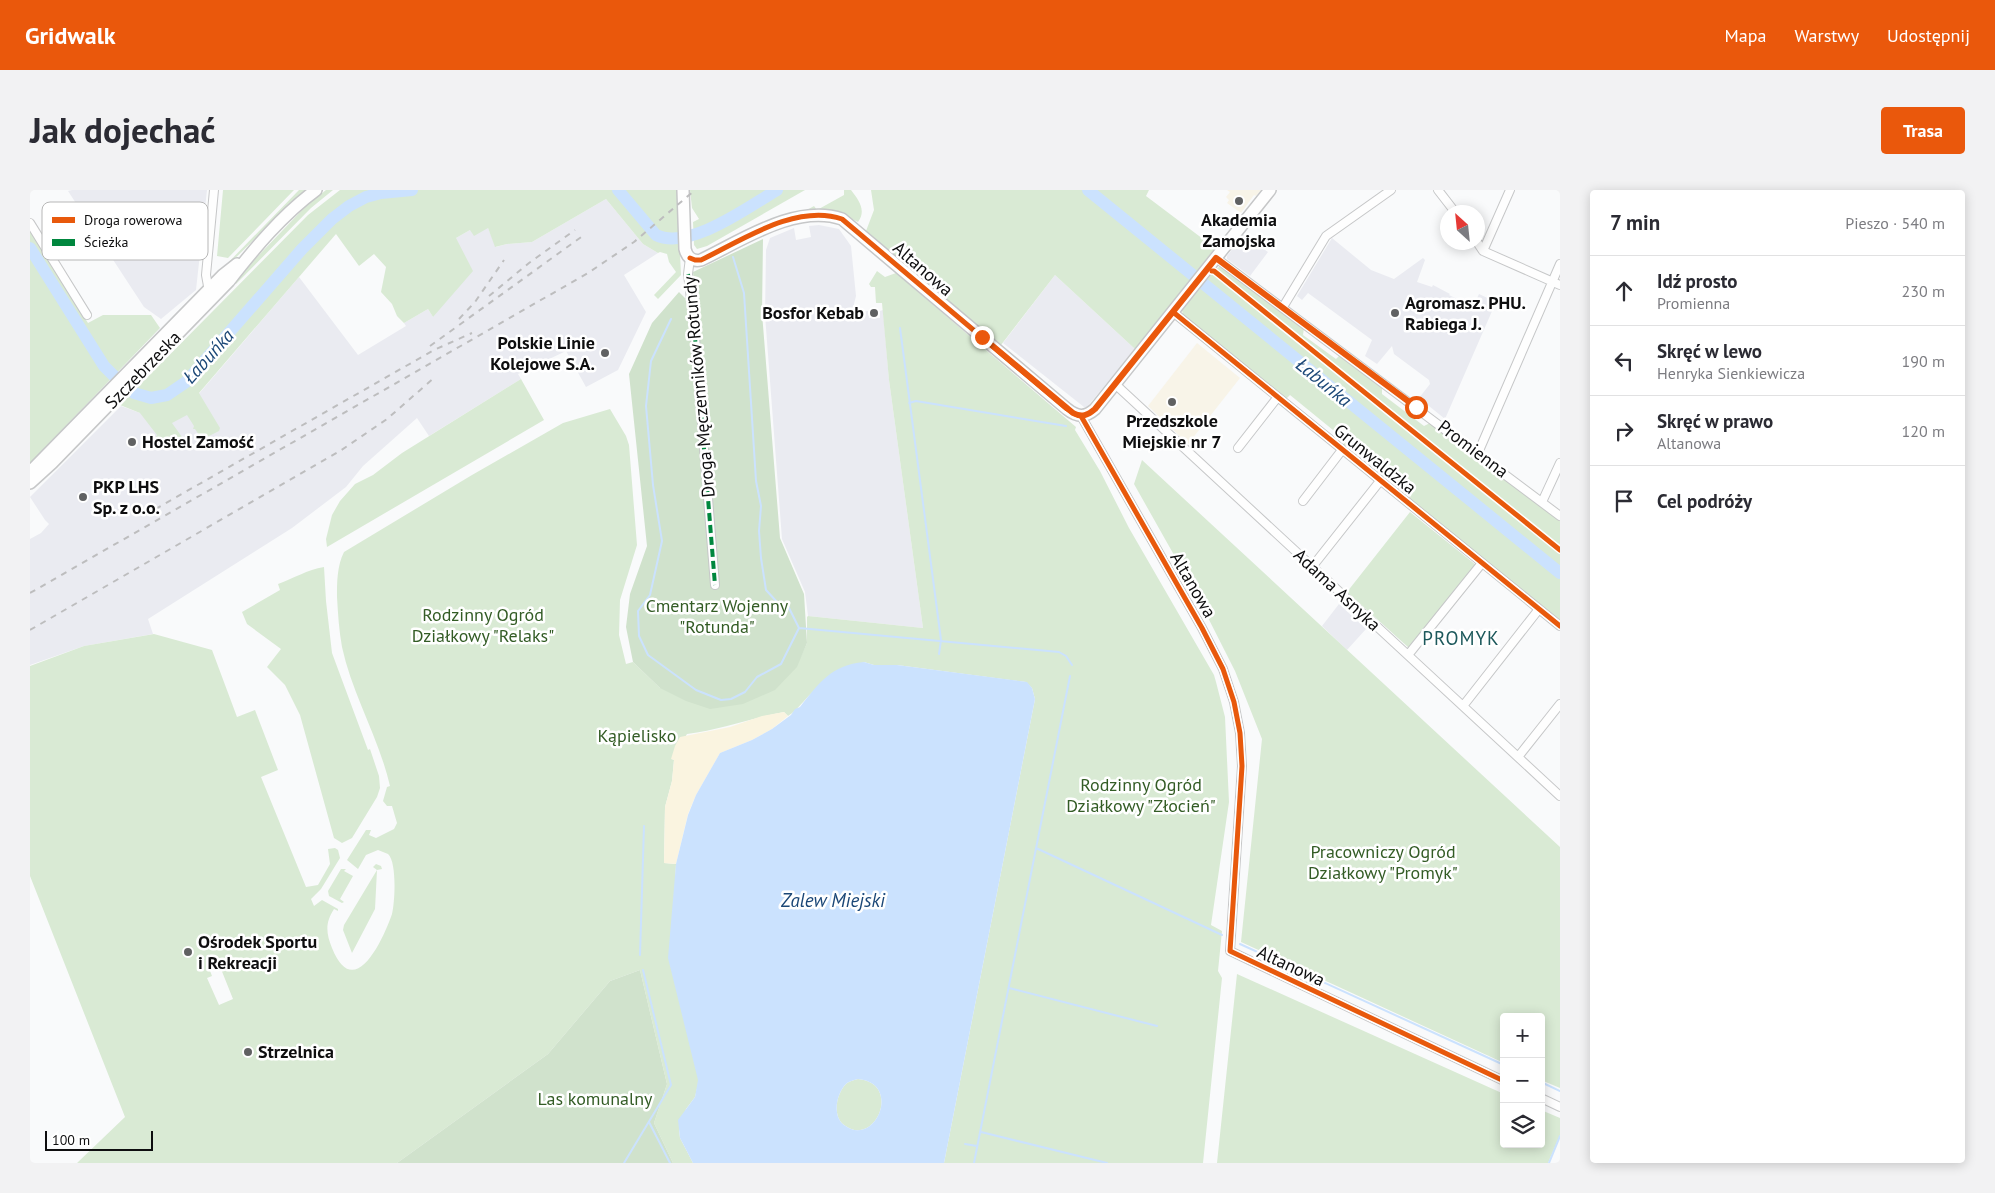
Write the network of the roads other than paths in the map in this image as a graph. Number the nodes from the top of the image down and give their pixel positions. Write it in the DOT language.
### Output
graph roads {
  1 [pos="214,190"];
  2 [pos="316,190"];
  3 [pos="683,190"];
  4 [pos="1270,190"];
  5 [pos="1391,190"];
  6 [pos="1438,190"];
  7 [pos="1510,190"];
  8 [pos="1450,205"];
  9 [pos="30,223"];
  10 [pos="42,242"];
  11 [pos="1483,251"];
  12 [pos="208,254"];
  13 [pos="690,258"];
  14 [pos="1216,258"];
  15 [pos="53,260"];
  16 [pos="207,260"];
  17 [pos="1560,264"];
  18 [pos="1556,283"];
  19 [pos="213,291"];
  20 [pos="1283,307"];
  21 [pos="1173,312"];
  22 [pos="87,315"];
  23 [pos="1115,384"];
  24 [pos="110,397"];
  25 [pos="1277,398"];
  26 [pos="1081,416"];
  27 [pos="1238,448"];
  28 [pos="1342,450"];
  29 [pos="1478,452"];
  30 [pos="1560,464"];
  31 [pos="30,472"];
  32 [pos="1380,481"];
  33 [pos="30,483"];
  34 [pos="1303,501"];
  35 [pos="1542,502"];
  36 [pos="1560,516"];
  37 [pos="1482,563"];
  38 [pos="1312,567"];
  39 [pos="715,585"];
  40 [pos="1539,609"];
  41 [pos="1560,626"];
  42 [pos="1408,655"];
  43 [pos="1560,704"];
  44 [pos="1463,706"];
  45 [pos="1518,757"];
  46 [pos="1560,796"];
  47 [pos="1500,1079"];
  48 [pos="1545,1100"];
  49 [pos="1560,1107"];
  1 -- 12 [label="street"];
  2 -- 19 [label="street, Szczebrzeska"];
  3 -- 13 [label="street, Droga Męczenników Rotundy"];
  4 -- 14 [label="street"];
  5 -- 20 [label="street"];
  6 -- 8 [label="street"];
  7 -- 11 [label="street"];
  9 -- 10 [label="street"];
  11 -- 18 [label="street"];
  13 -- 26 [label="street, Altanowa"];
  13 -- 39 [label="street, Droga Męczenników Rotundy"];
  14 -- 20 [label="street, Promienna"];
  14 -- 21 [label="street"];
  15 -- 22 [label="street"];
  16 -- 19 [label="street"];
  17 -- 18 [label="street"];
  18 -- 29 [label="street"];
  19 -- 24 [label="street, Szczebrzeska"];
  20 -- 29 [label="street, Promienna"];
  21 -- 23 [label="street"];
  21 -- 25 [label="street, Grunwaldzka"];
  23 -- 26 [label="street"];
  23 -- 38 [label="street, Adama Asnyka"];
  24 -- 31 [label="street, Szczebrzeska"];
  24 -- 33 [label="street, Szczebrzeska"];
  25 -- 27 [label="street"];
  25 -- 28 [label="street, Grunwaldzka"];
  26 -- 47 [label="street, Altanowa"];
  28 -- 32 [label="street, Grunwaldzka"];
  28 -- 34 [label="street"];
  29 -- 35 [label="street, Promienna"];
  30 -- 35 [label="street"];
  32 -- 37 [label="street, Grunwaldzka"];
  32 -- 38 [label="street"];
  35 -- 36 [label="street, Promienna"];
  37 -- 40 [label="street, Grunwaldzka"];
  37 -- 42 [label="street"];
  38 -- 42 [label="street, Adama Asnyka"];
  40 -- 41 [label="street, Grunwaldzka"];
  40 -- 44 [label="street"];
  42 -- 44 [label="street, Adama Asnyka"];
  43 -- 45 [label="street"];
  44 -- 45 [label="street, Adama Asnyka"];
  45 -- 46 [label="street, Adama Asnyka"];
  48 -- 49 [label="street"];
}
